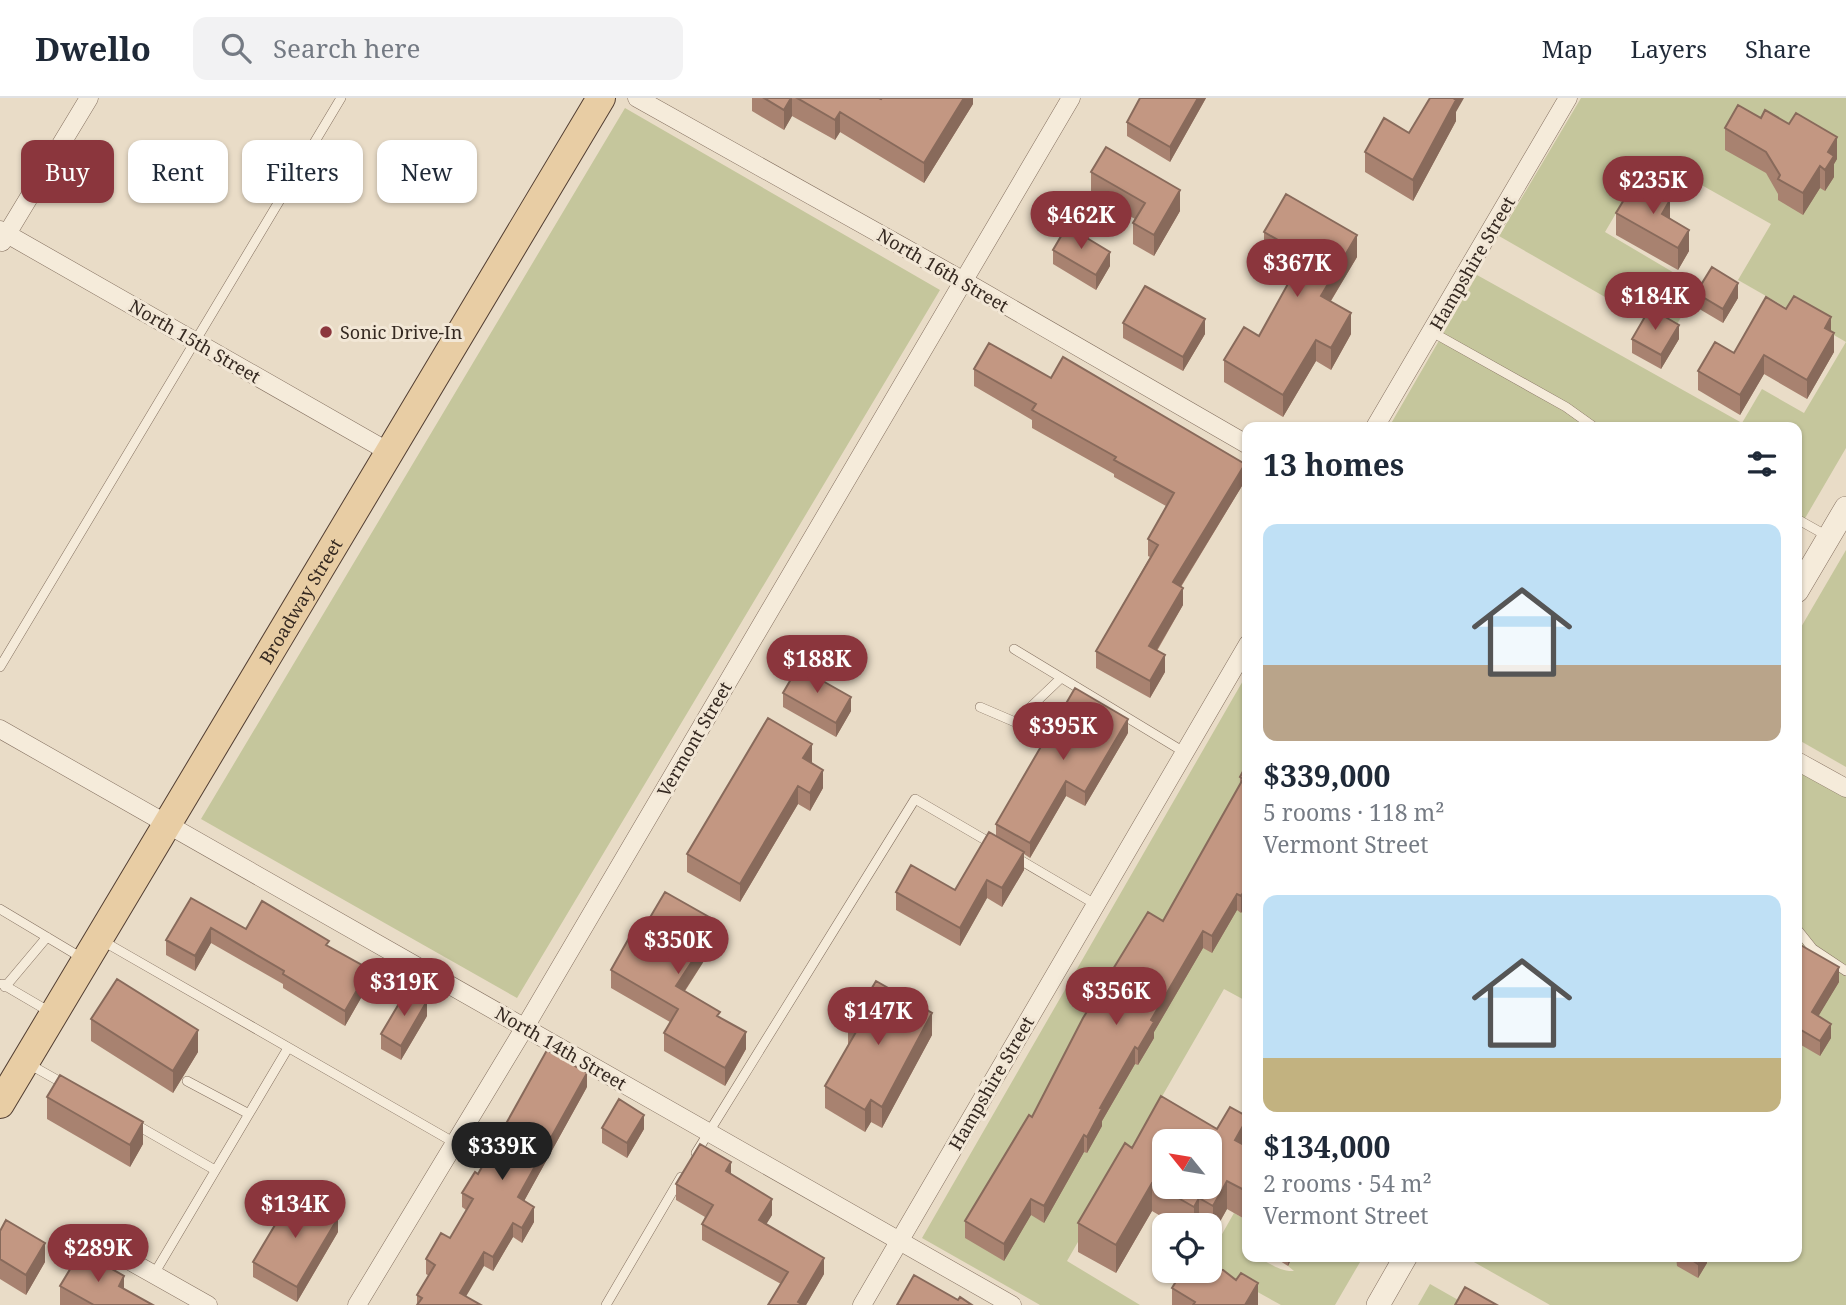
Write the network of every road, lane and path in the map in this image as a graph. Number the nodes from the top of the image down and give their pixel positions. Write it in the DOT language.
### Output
graph roads {
  1 [pos="89,98"];
  2 [pos="341,98"];
  3 [pos="601,98"];
  4 [pos="637,98"];
  5 [pos="1071,98"];
  6 [pos="1568,98"];
  7 [pos="2,236"];
  8 [pos="964,281"];
  9 [pos="1432,332"];
  10 [pos="196,342"];
  11 [pos="1378,422"];
  12 [pos="1587,422"];
  13 [pos="1242,442"];
  14 [pos="389,452"];
  15 [pos="1846,508"];
  16 [pos="1802,522"];
  17 [pos="1829,537"];
  18 [pos="1802,583"];
  19 [pos="1014,649"];
  20 [pos="1242,654"];
  21 [pos="0,667"];
  22 [pos="1060,679"];
  23 [pos="980,707"];
  24 [pos="0,729"];
  25 [pos="1184,752"];
  26 [pos="1802,764"];
  27 [pos="1846,789"];
  28 [pos="167,825"];
  29 [pos="999,848"];
  30 [pos="1011,855"];
  31 [pos="1095,904"];
  32 [pos="0,909"];
  33 [pos="1802,935"];
  34 [pos="47,937"];
  35 [pos="93,950"];
  36 [pos="1846,971"];
  37 [pos="3,985"];
  38 [pos="54,1015"];
  39 [pos="525,1027"];
  40 [pos="288,1048"];
  41 [pos="25,1062"];
  42 [pos="187,1081"];
  43 [pos="73,1089"];
  44 [pos="1,1100"];
  45 [pos="249,1114"];
  46 [pos="120,1116"];
  47 [pos="708,1132"];
  48 [pos="455,1143"];
  49 [pos="215,1170"];
  50 [pos="899,1242"];
  51 [pos="98,1243"];
  52 [pos="1403,1262"];
  53 [pos="154,1274"];
  54 [pos="208,1305"];
  55 [pos="357,1305"];
  56 [pos="606,1305"];
  57 [pos="862,1305"];
  58 [pos="1012,1305"];
  59 [pos="1378,1305"];
  1 -- 7 [label="street"];
  2 -- 10 [label="lane"];
  3 -- 14 [label="main road, Broadway Street"];
  4 -- 8 [label="street, North 16th Street"];
  5 -- 8 [label="street, Vermont Street"];
  6 -- 9 [label="street, Hampshire Street"];
  7 -- 10 [label="street, North 15th Street"];
  8 -- 13 [label="street, North 16th Street"];
  8 -- 39 [label="street, Vermont Street"];
  9 -- 11 [label="street, Hampshire Street"];
  9 -- 12 [label="lane"];
  10 -- 14 [label="street, North 15th Street"];
  10 -- 21 [label="lane"];
  14 -- 28 [label="main road, Broadway Street"];
  15 -- 17 [label="street"];
  16 -- 17 [label="lane"];
  17 -- 18 [label="street"];
  19 -- 22 [label="lane"];
  20 -- 25 [label="street, Hampshire Street"];
  22 -- 23 [label="lane"];
  22 -- 25 [label="lane"];
  24 -- 28 [label="street, North 14th Street"];
  25 -- 31 [label="street, Hampshire Street"];
  26 -- 27 [label="street"];
  28 -- 35 [label="main road, Broadway Street"];
  28 -- 39 [label="street, North 14th Street"];
  29 -- 47 [label="lane"];
  30 -- 31 [label="lane"];
  31 -- 50 [label="street, Hampshire Street"];
  32 -- 34 [label="lane"];
  33 -- 36 [label="lane"];
  34 -- 35 [label="lane"];
  34 -- 37 [label="lane"];
  35 -- 38 [label="main road, Broadway Street"];
  35 -- 40 [label="lane"];
  37 -- 38 [label="lane"];
  38 -- 41 [label="main road, Broadway Street"];
  39 -- 47 [label="street, North 14th Street"];
  39 -- 48 [label="street, Vermont Street"];
  40 -- 45 [label="lane"];
  40 -- 48 [label="lane"];
  41 -- 43 [label="lane"];
  41 -- 44 [label="main road, Broadway Street"];
  42 -- 45 [label="lane"];
  45 -- 49 [label="lane"];
  46 -- 49 [label="lane"];
  47 -- 50 [label="street, North 14th Street"];
  47 -- 56 [label="lane"];
  48 -- 55 [label="street, Vermont Street"];
  49 -- 53 [label="lane"];
  50 -- 57 [label="street, Hampshire Street"];
  50 -- 58 [label="street, North 14th Street"];
  51 -- 53 [label="street"];
  52 -- 59 [label="street"];
  53 -- 54 [label="street"];
}
